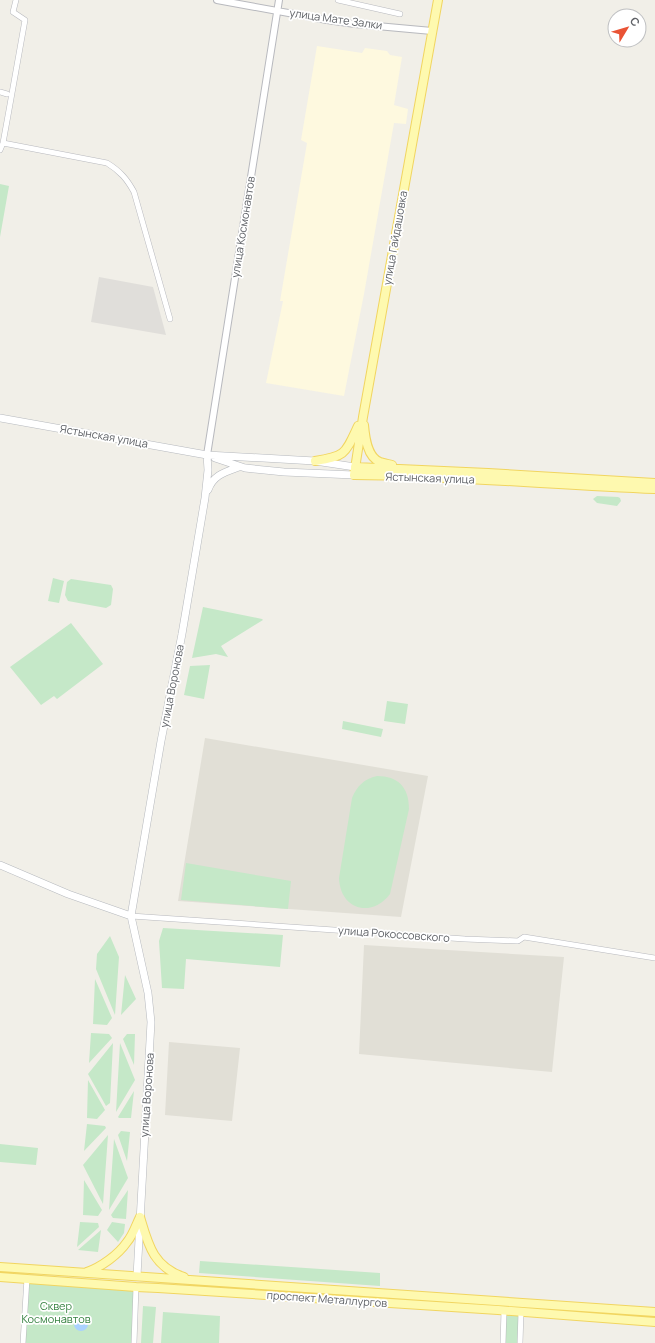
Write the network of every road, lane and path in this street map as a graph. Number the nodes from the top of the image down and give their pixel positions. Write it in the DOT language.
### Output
graph roads {
  1 [pos="16,0"];
  2 [pos="217,0"];
  3 [pos="279,0"];
  4 [pos="338,0"];
  5 [pos="438,0"];
  6 [pos="277,10"];
  7 [pos="400,14"];
  8 [pos="432,30"];
  9 [pos="0,92"];
  10 [pos="7,94"];
  11 [pos="3,143"];
  12 [pos="0,150"];
  13 [pos="170,319"];
  14 [pos="363,417"];
  15 [pos="0,418"];
  16 [pos="207,455"];
  17 [pos="315,462"];
  18 [pos="239,467"];
  19 [pos="355,467"];
  20 [pos="414,469"];
  21 [pos="354,476"];
  22 [pos="655,483"];
  23 [pos="655,490"];
  24 [pos="206,498"];
  25 [pos="0,865"];
  26 [pos="131,916"];
  27 [pos="655,958"];
  28 [pos="140,1217"];
  29 [pos="0,1267"];
  30 [pos="27,1269"];
  31 [pos="84,1272"];
  32 [pos="137,1276"];
  33 [pos="0,1277"];
  34 [pos="27,1278"];
  35 [pos="198,1280"];
  36 [pos="136,1288"];
  37 [pos="505,1301"];
  38 [pos="522,1302"];
  39 [pos="504,1310"];
  40 [pos="521,1312"];
  41 [pos="655,1312"];
  42 [pos="655,1322"];
  43 [pos="23,1343"];
  44 [pos="134,1343"];
  45 [pos="503,1343"];
  46 [pos="520,1343"];
  1 -- 11 [label="street"];
  2 -- 6 [label="street, улица Мате Залки"];
  3 -- 6 [label="street, улица Космонавтов"];
  4 -- 7 [label="street"];
  5 -- 8 [label="main road, улица Гайдашовка"];
  6 -- 8 [label="street, улица Мате Залки"];
  6 -- 16 [label="street, улица Космонавтов"];
  8 -- 14 [label="main road, улица Гайдашовка"];
  9 -- 10 [label="street"];
  11 -- 12 [label="street"];
  11 -- 13 [label="street"];
  14 -- 17 [label="main road"];
  14 -- 19 [label="main road, улица Гайдашовка"];
  14 -- 20 [label="main road"];
  15 -- 16 [label="main road, Ястынская улица"];
  16 -- 17 [label="main road, Ястынская улица"];
  16 -- 18 [label="main road, Ястынская улица"];
  16 -- 24 [label="main road, улица Воронова"];
  17 -- 19 [label="main road, Ястынская улица"];
  18 -- 21 [label="main road, Ястынская улица"];
  18 -- 24 [label="main road"];
  19 -- 20 [label="main road, Ястынская улица"];
  19 -- 21 [label="main road, улица Гайдашовка"];
  20 -- 22 [label="main road, Ястынская улица"];
  21 -- 23 [label="main road, Ястынская улица"];
  24 -- 26 [label="main road, улица Воронова"];
  25 -- 26 [label="main road"];
  26 -- 27 [label="street, улица Рокоссовского"];
  26 -- 28 [label="main road, улица Воронова"];
  28 -- 31 [label="main road"];
  28 -- 32 [label="main road, улица Воронова"];
  28 -- 35 [label="main road"];
  29 -- 30 [label="main road, проспект Металлургов"];
  30 -- 31 [label="main road, проспект Металлургов"];
  30 -- 34 [label="main road"];
  31 -- 32 [label="main road, проспект Металлургов"];
  32 -- 35 [label="main road, проспект Металлургов"];
  32 -- 36 [label="main road"];
  33 -- 34 [label="main road, проспект Металлургов"];
  34 -- 36 [label="main road, проспект Металлургов"];
  34 -- 43 [label="street"];
  35 -- 37 [label="main road, проспект Металлургов"];
  36 -- 39 [label="main road, проспект Металлургов"];
  36 -- 44 [label="street"];
  37 -- 38 [label="main road, проспект Металлургов"];
  37 -- 39 [label="main road"];
  38 -- 40 [label="main road"];
  38 -- 41 [label="main road, проспект Металлургов"];
  39 -- 40 [label="main road, проспект Металлургов"];
  39 -- 45 [label="street"];
  40 -- 42 [label="main road, проспект Металлургов"];
  40 -- 46 [label="street"];
}
